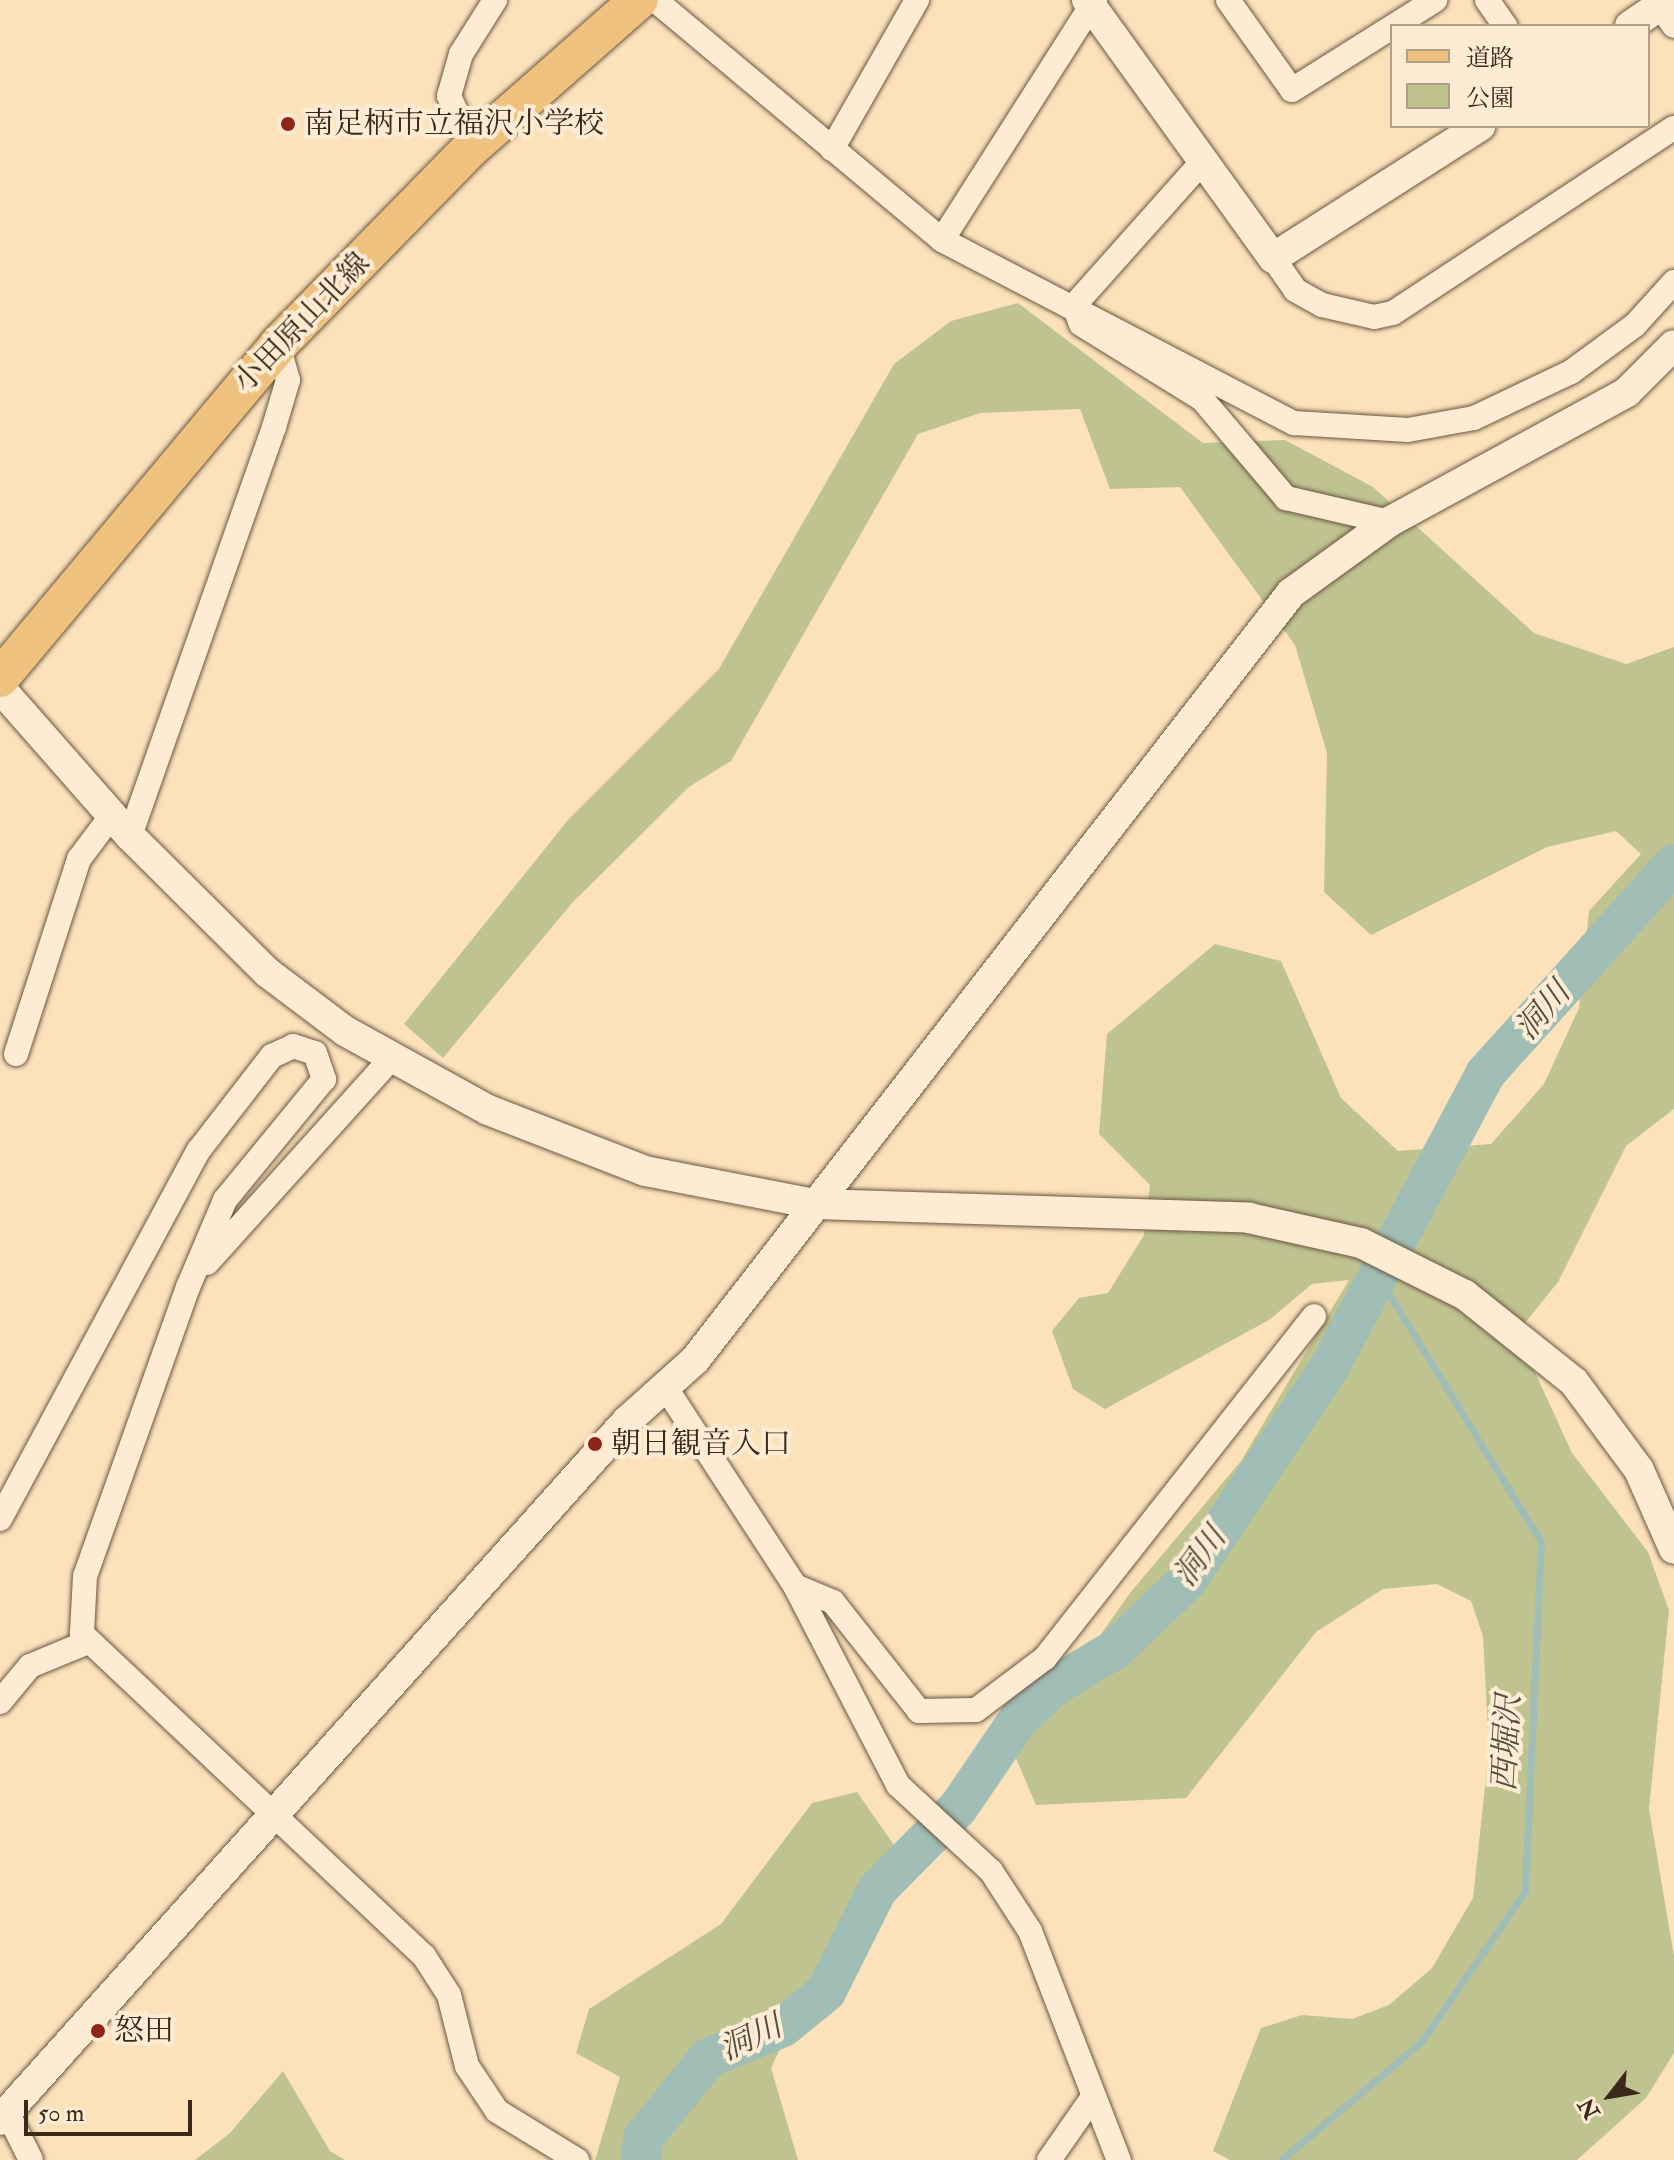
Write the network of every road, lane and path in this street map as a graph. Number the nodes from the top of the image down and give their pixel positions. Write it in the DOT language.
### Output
graph roads {
  1 [pos="495,0"];
  2 [pos="639,0"];
  3 [pos="655,0"];
  4 [pos="917,0"];
  5 [pos="1228,0"];
  6 [pos="1435,0"];
  7 [pos="1487,0"];
  8 [pos="1091,2"];
  9 [pos="1667,11"];
  10 [pos="1398,24"];
  11 [pos="1504,24"];
  12 [pos="1635,24"];
  13 [pos="1390,29"];
  14 [pos="1477,128"];
  15 [pos="1674,128"];
  16 [pos="472,147"];
  17 [pos="832,149"];
  18 [pos="1203,161"];
  19 [pos="942,240"];
  20 [pos="1273,258"];
  21 [pos="1674,282"];
  22 [pos="1074,306"];
  23 [pos="278,345"];
  24 [pos="1674,345"];
  25 [pos="1389,522"];
  26 [pos="0,678"];
  27 [pos="0,688"];
  28 [pos="121,825"];
  29 [pos="379,1052"];
  30 [pos="16,1054"];
  31 [pos="815,1204"];
  32 [pos="188,1287"];
  33 [pos="1314,1316"];
  34 [pos="666,1388"];
  35 [pos="0,1519"];
  36 [pos="1674,1549"];
  37 [pos="795,1586"];
  38 [pos="88,1642"];
  39 [pos="0,1702"];
  40 [pos="276,1814"];
  41 [pos="1093,2097"];
  42 [pos="4,2117"];
  43 [pos="31,2160"];
  44 [pos="577,2160"];
  45 [pos="1049,2160"];
  46 [pos="1119,2160"];
  1 -- 16 [label="street"];
  2 -- 16 [label="main road, 小田原山北線"];
  3 -- 17 [label="street"];
  4 -- 17 [label="street"];
  5 -- 13 [label="street"];
  6 -- 10 [label="street"];
  7 -- 11 [label="street"];
  8 -- 18 [label="street"];
  8 -- 19 [label="street"];
  9 -- 12 [label="street"];
  14 -- 20 [label="street"];
  15 -- 20 [label="street"];
  16 -- 23 [label="main road, 小田原山北線"];
  17 -- 19 [label="street"];
  18 -- 20 [label="street"];
  18 -- 22 [label="street"];
  19 -- 22 [label="street"];
  21 -- 22 [label="street"];
  22 -- 25 [label="street"];
  23 -- 26 [label="main road, 小田原山北線"];
  23 -- 28 [label="street"];
  24 -- 25 [label="street"];
  25 -- 31 [label="street"];
  27 -- 28 [label="street"];
  28 -- 29 [label="street"];
  28 -- 30 [label="street"];
  29 -- 31 [label="street"];
  29 -- 32 [label="street"];
  31 -- 34 [label="street"];
  31 -- 36 [label="street"];
  32 -- 35 [label="street"];
  32 -- 38 [label="street"];
  33 -- 37 [label="street"];
  34 -- 37 [label="street"];
  34 -- 40 [label="street"];
  37 -- 41 [label="street"];
  38 -- 39 [label="street"];
  38 -- 40 [label="street"];
  40 -- 42 [label="street"];
  40 -- 44 [label="street"];
  41 -- 45 [label="street"];
  41 -- 46 [label="street"];
  42 -- 43 [label="street"];
}
